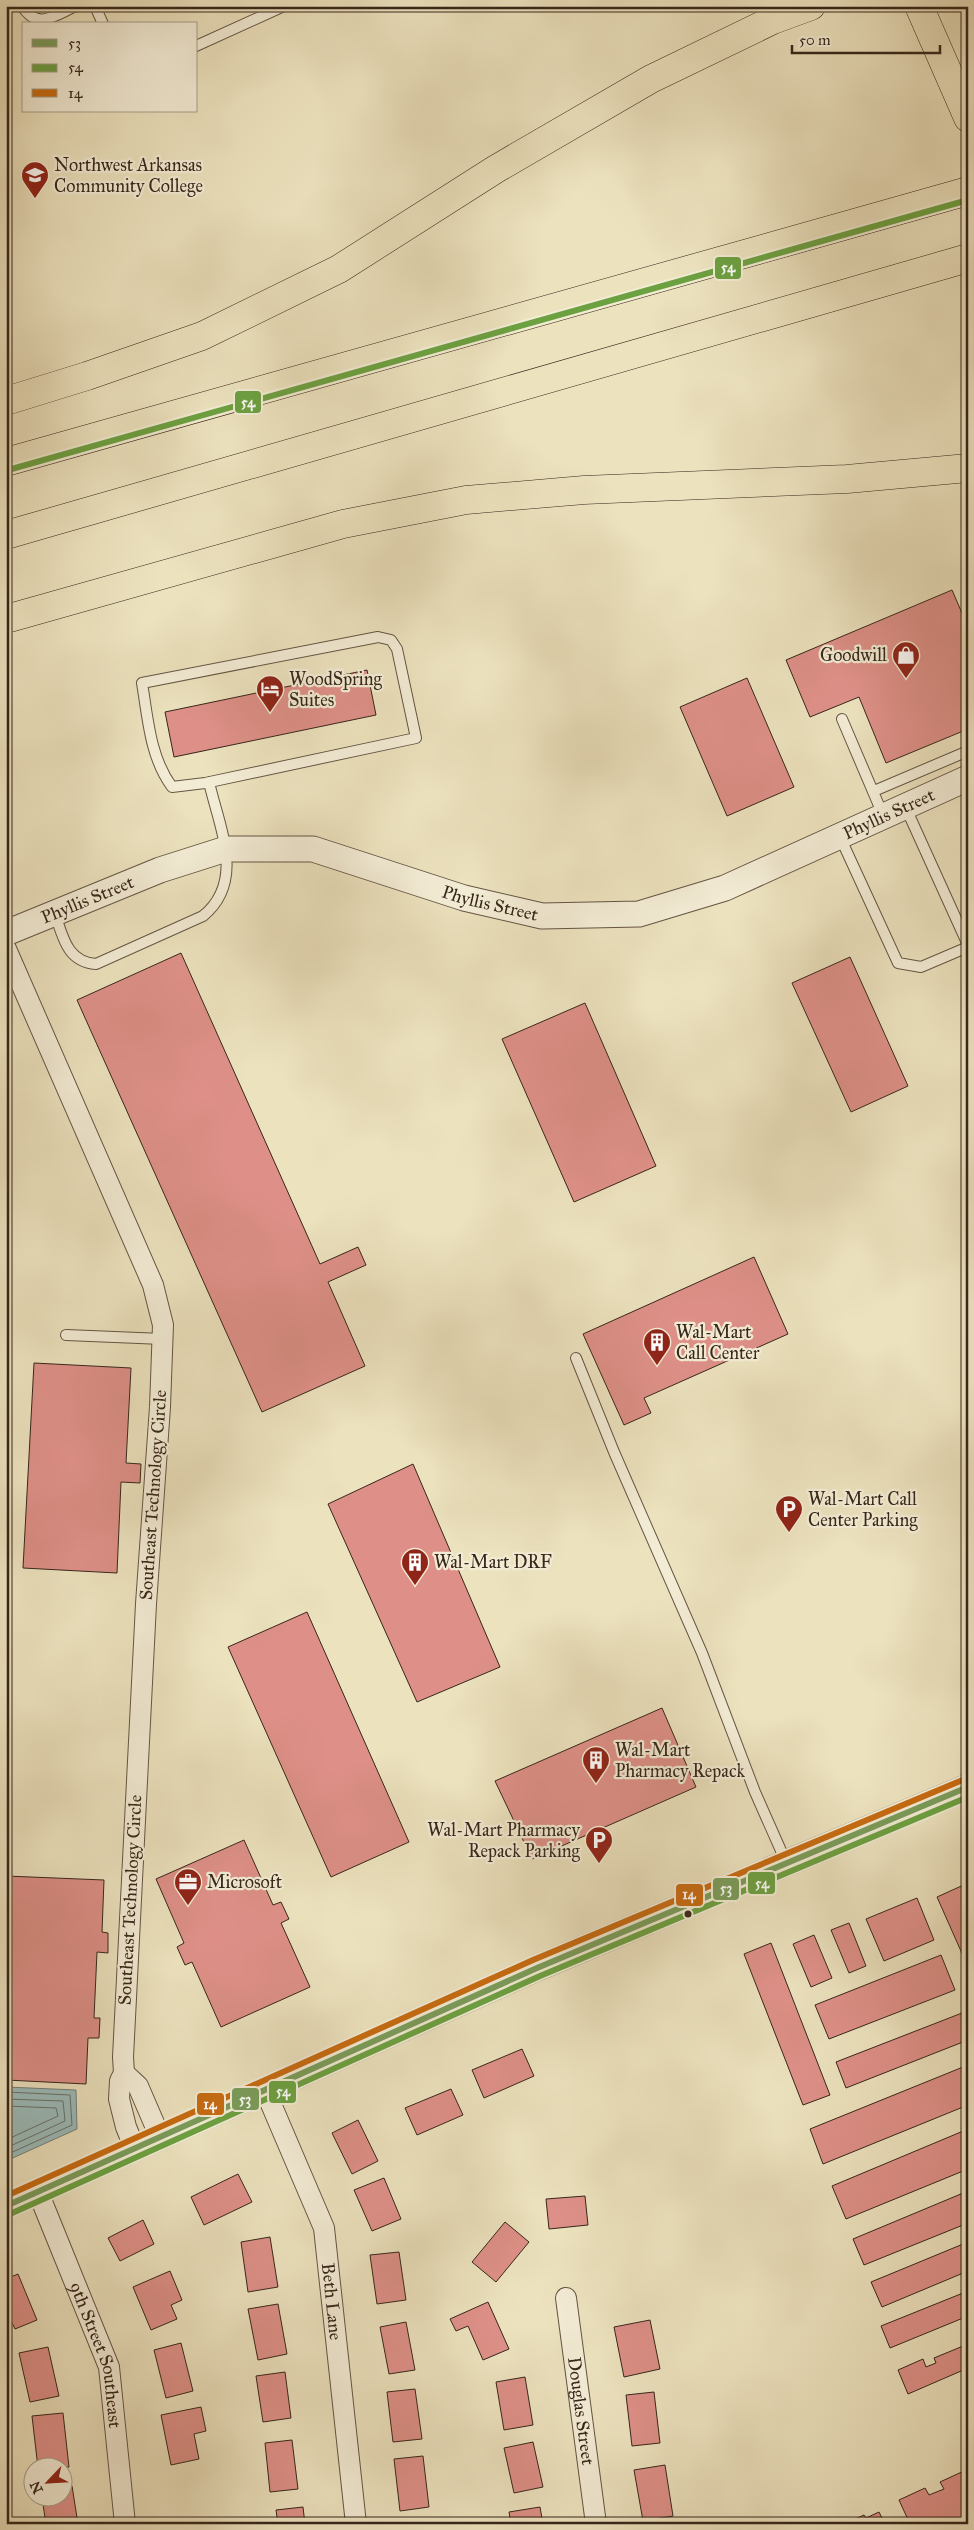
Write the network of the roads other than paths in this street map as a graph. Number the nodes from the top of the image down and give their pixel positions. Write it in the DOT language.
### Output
graph roads {
  1 [pos="22,6"];
  2 [pos="76,6"];
  3 [pos="95,6"];
  4 [pos="284,6"];
  5 [pos="811,6"];
  6 [pos="919,6"];
  7 [pos="102,22"];
  8 [pos="198,45"];
  9 [pos="968,118"];
  10 [pos="968,191"];
  11 [pos="956,262"];
  12 [pos="6,401"];
  13 [pos="6,462"];
  14 [pos="968,468"];
  15 [pos="6,535"];
  16 [pos="6,619"];
  17 [pos="842,719"];
  18 [pos="968,751"];
  19 [pos="968,778"];
  20 [pos="210,782"];
  21 [pos="874,791"];
  22 [pos="895,811"];
  23 [pos="840,836"];
  24 [pos="226,849"];
  25 [pos="55,914"];
  26 [pos="6,933"];
  27 [pos="968,946"];
  28 [pos="6,949"];
  29 [pos="66,1335"];
  30 [pos="163,1339"];
  31 [pos="576,1358"];
  32 [pos="968,1788"];
  33 [pos="786,1862"];
  34 [pos="124,2073"];
  35 [pos="265,2090"];
  36 [pos="160,2138"];
  37 [pos="135,2149"];
  38 [pos="38,2192"];
  39 [pos="6,2206"];
  40 [pos="566,2298"];
  41 [pos="125,2524"];
  42 [pos="356,2524"];
  43 [pos="596,2524"];
  1 -- 2 [label="lane"];
  3 -- 7 [label="lane"];
  4 -- 8 [label="lane"];
  5 -- 12 [label="highway"];
  6 -- 9 [label="highway"];
  10 -- 13 [label="highway"];
  11 -- 15 [label="highway"];
  14 -- 16 [label="highway"];
  17 -- 21 [label="lane"];
  18 -- 21 [label="lane"];
  19 -- 22 [label="street, Phyllis Street"];
  20 -- 20 [label="lane"];
  20 -- 24 [label="lane"];
  21 -- 22 [label="lane"];
  22 -- 23 [label="street, Phyllis Street"];
  22 -- 27 [label="lane"];
  23 -- 24 [label="street, Phyllis Street"];
  23 -- 27 [label="lane"];
  24 -- 25 [label="street, Phyllis Street"];
  24 -- 25 [label="lane"];
  25 -- 26 [label="street, Phyllis Street"];
  28 -- 30 [label="street, Southeast Technology Circle"];
  29 -- 30 [label="lane"];
  30 -- 34 [label="street, Southeast Technology Circle"];
  31 -- 33 [label="lane"];
  32 -- 33 [label="street"];
  33 -- 35 [label="street"];
  34 -- 36 [label="street"];
  34 -- 37 [label="street, Southeast Technology Circle"];
  35 -- 36 [label="street"];
  35 -- 42 [label="street, Beth Lane"];
  36 -- 37 [label="street"];
  37 -- 38 [label="street"];
  38 -- 39 [label="street"];
  38 -- 41 [label="street, 9th Street Southeast"];
  40 -- 43 [label="street, Douglas Street"];
}
